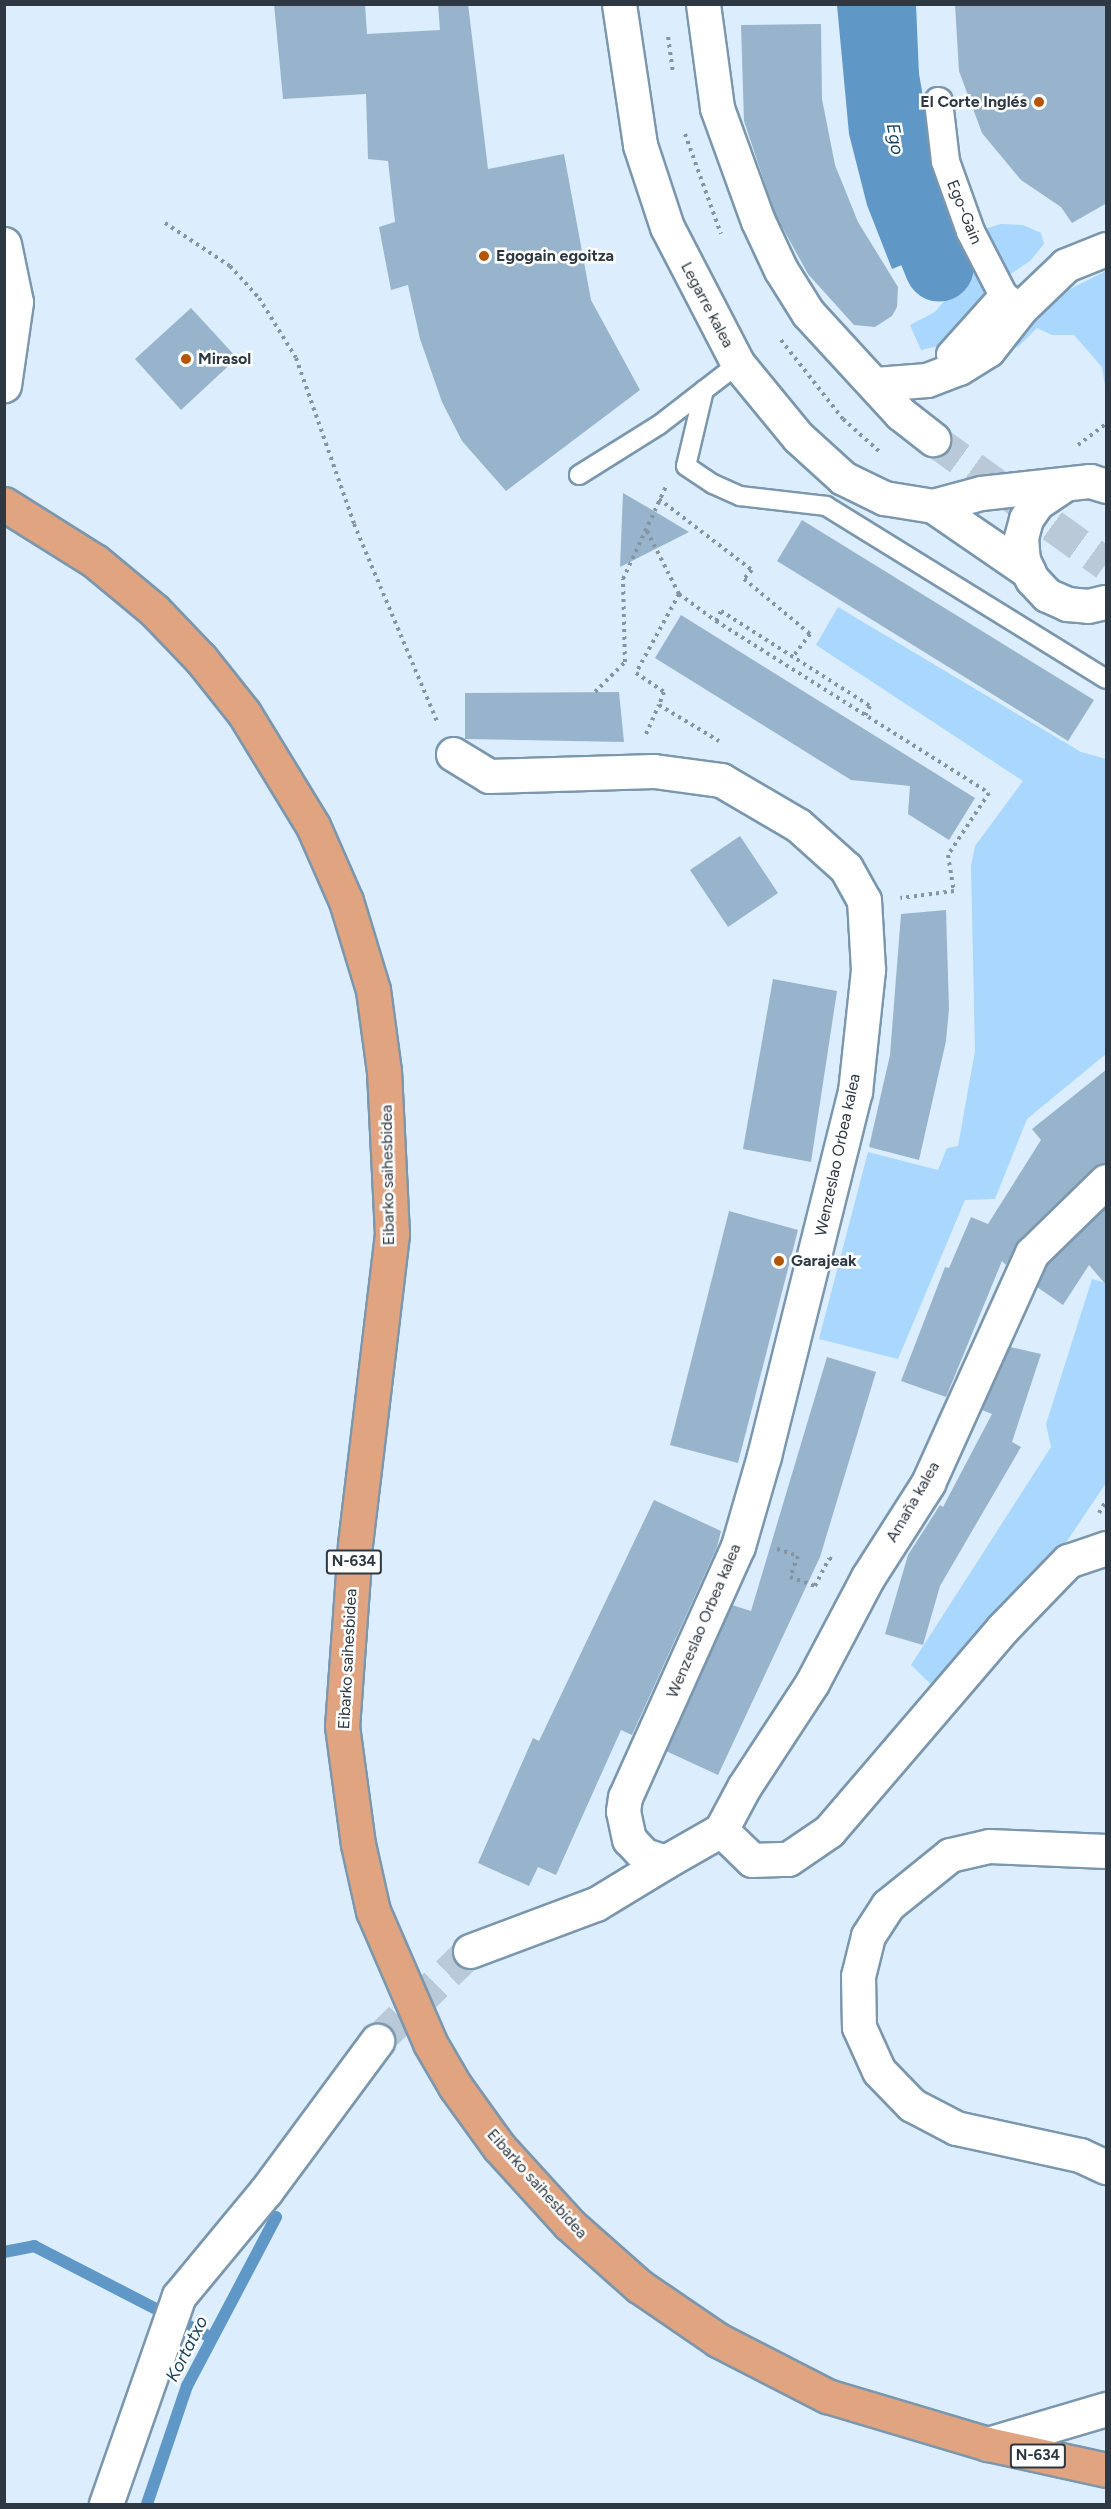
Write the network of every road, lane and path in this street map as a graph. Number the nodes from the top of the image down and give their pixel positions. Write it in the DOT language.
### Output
graph roads {
  1 [pos="618,4"];
  2 [pos="704,4"];
  3 [pos="938,102"];
  4 [pos="165,223"];
  5 [pos="4,243"];
  6 [pos="1107,249"];
  7 [pos="1012,302"];
  8 [pos="950,354"];
  9 [pos="738,364"];
  10 [pos="875,384"];
  11 [pos="4,385"];
  12 [pos="704,390"];
  13 [pos="933,439"];
  14 [pos="579,475"];
  15 [pos="1070,483"];
  16 [pos="1106,484"];
  17 [pos="664,488"];
  18 [pos="659,499"];
  19 [pos="4,504"];
  20 [pos="933,506"];
  21 [pos="647,531"];
  22 [pos="1029,572"];
  23 [pos="679,594"];
  24 [pos="1105,608"];
  25 [pos="716,621"];
  26 [pos="792,658"];
  27 [pos="1107,678"];
  28 [pos="595,692"];
  29 [pos="659,705"];
  30 [pos="865,716"];
  31 [pos="643,741"];
  32 [pos="727,746"];
  33 [pos="453,754"];
  34 [pos="897,899"];
  35 [pos="1107,1181"];
  36 [pos="1107,1548"];
  37 [pos="774,1556"];
  38 [pos="835,1572"];
  39 [pos="722,1830"];
  40 [pos="1107,1851"];
  41 [pos="665,1862"];
  42 [pos="470,1951"];
  43 [pos="377,2041"];
  44 [pos="1107,2167"];
  45 [pos="1107,2409"];
  46 [pos="988,2444"];
  47 [pos="1101,2468"];
  48 [pos="106,2505"];
  1 -- 9 [label="street, Legarre kalea"];
  2 -- 10 [label="street"];
  3 -- 7 [label="street, Ego-Gain"];
  4 -- 33 [label="path"];
  5 -- 11 [label="street"];
  6 -- 7 [label="street"];
  7 -- 8 [label="street"];
  7 -- 10 [label="street"];
  9 -- 12 [label="lane"];
  9 -- 20 [label="street, Legarre kalea"];
  10 -- 13 [label="street"];
  12 -- 14 [label="lane"];
  12 -- 27 [label="lane"];
  15 -- 16 [label="street"];
  15 -- 20 [label="street"];
  15 -- 22 [label="street"];
  17 -- 18 [label="path"];
  18 -- 21 [label="path"];
  18 -- 26 [label="path"];
  19 -- 46 [label="highway, Eibarko saihesbidea / N-634"];
  20 -- 22 [label="street"];
  21 -- 23 [label="path"];
  21 -- 28 [label="path"];
  22 -- 24 [label="street"];
  23 -- 25 [label="path"];
  23 -- 29 [label="path"];
  25 -- 26 [label="path"];
  25 -- 30 [label="path"];
  26 -- 30 [label="path"];
  29 -- 31 [label="path"];
  29 -- 32 [label="path"];
  30 -- 34 [label="path"];
  33 -- 41 [label="street, Wenzeslao Orbea kalea"];
  35 -- 39 [label="street, Amaña kalea"];
  36 -- 39 [label="street"];
  37 -- 38 [label="path"];
  39 -- 41 [label="street"];
  40 -- 44 [label="street"];
  41 -- 42 [label="street"];
  43 -- 48 [label="street"];
  45 -- 46 [label="street"];
  46 -- 47 [label="highway, Eibarko saihesbidea / N-634"];
}
